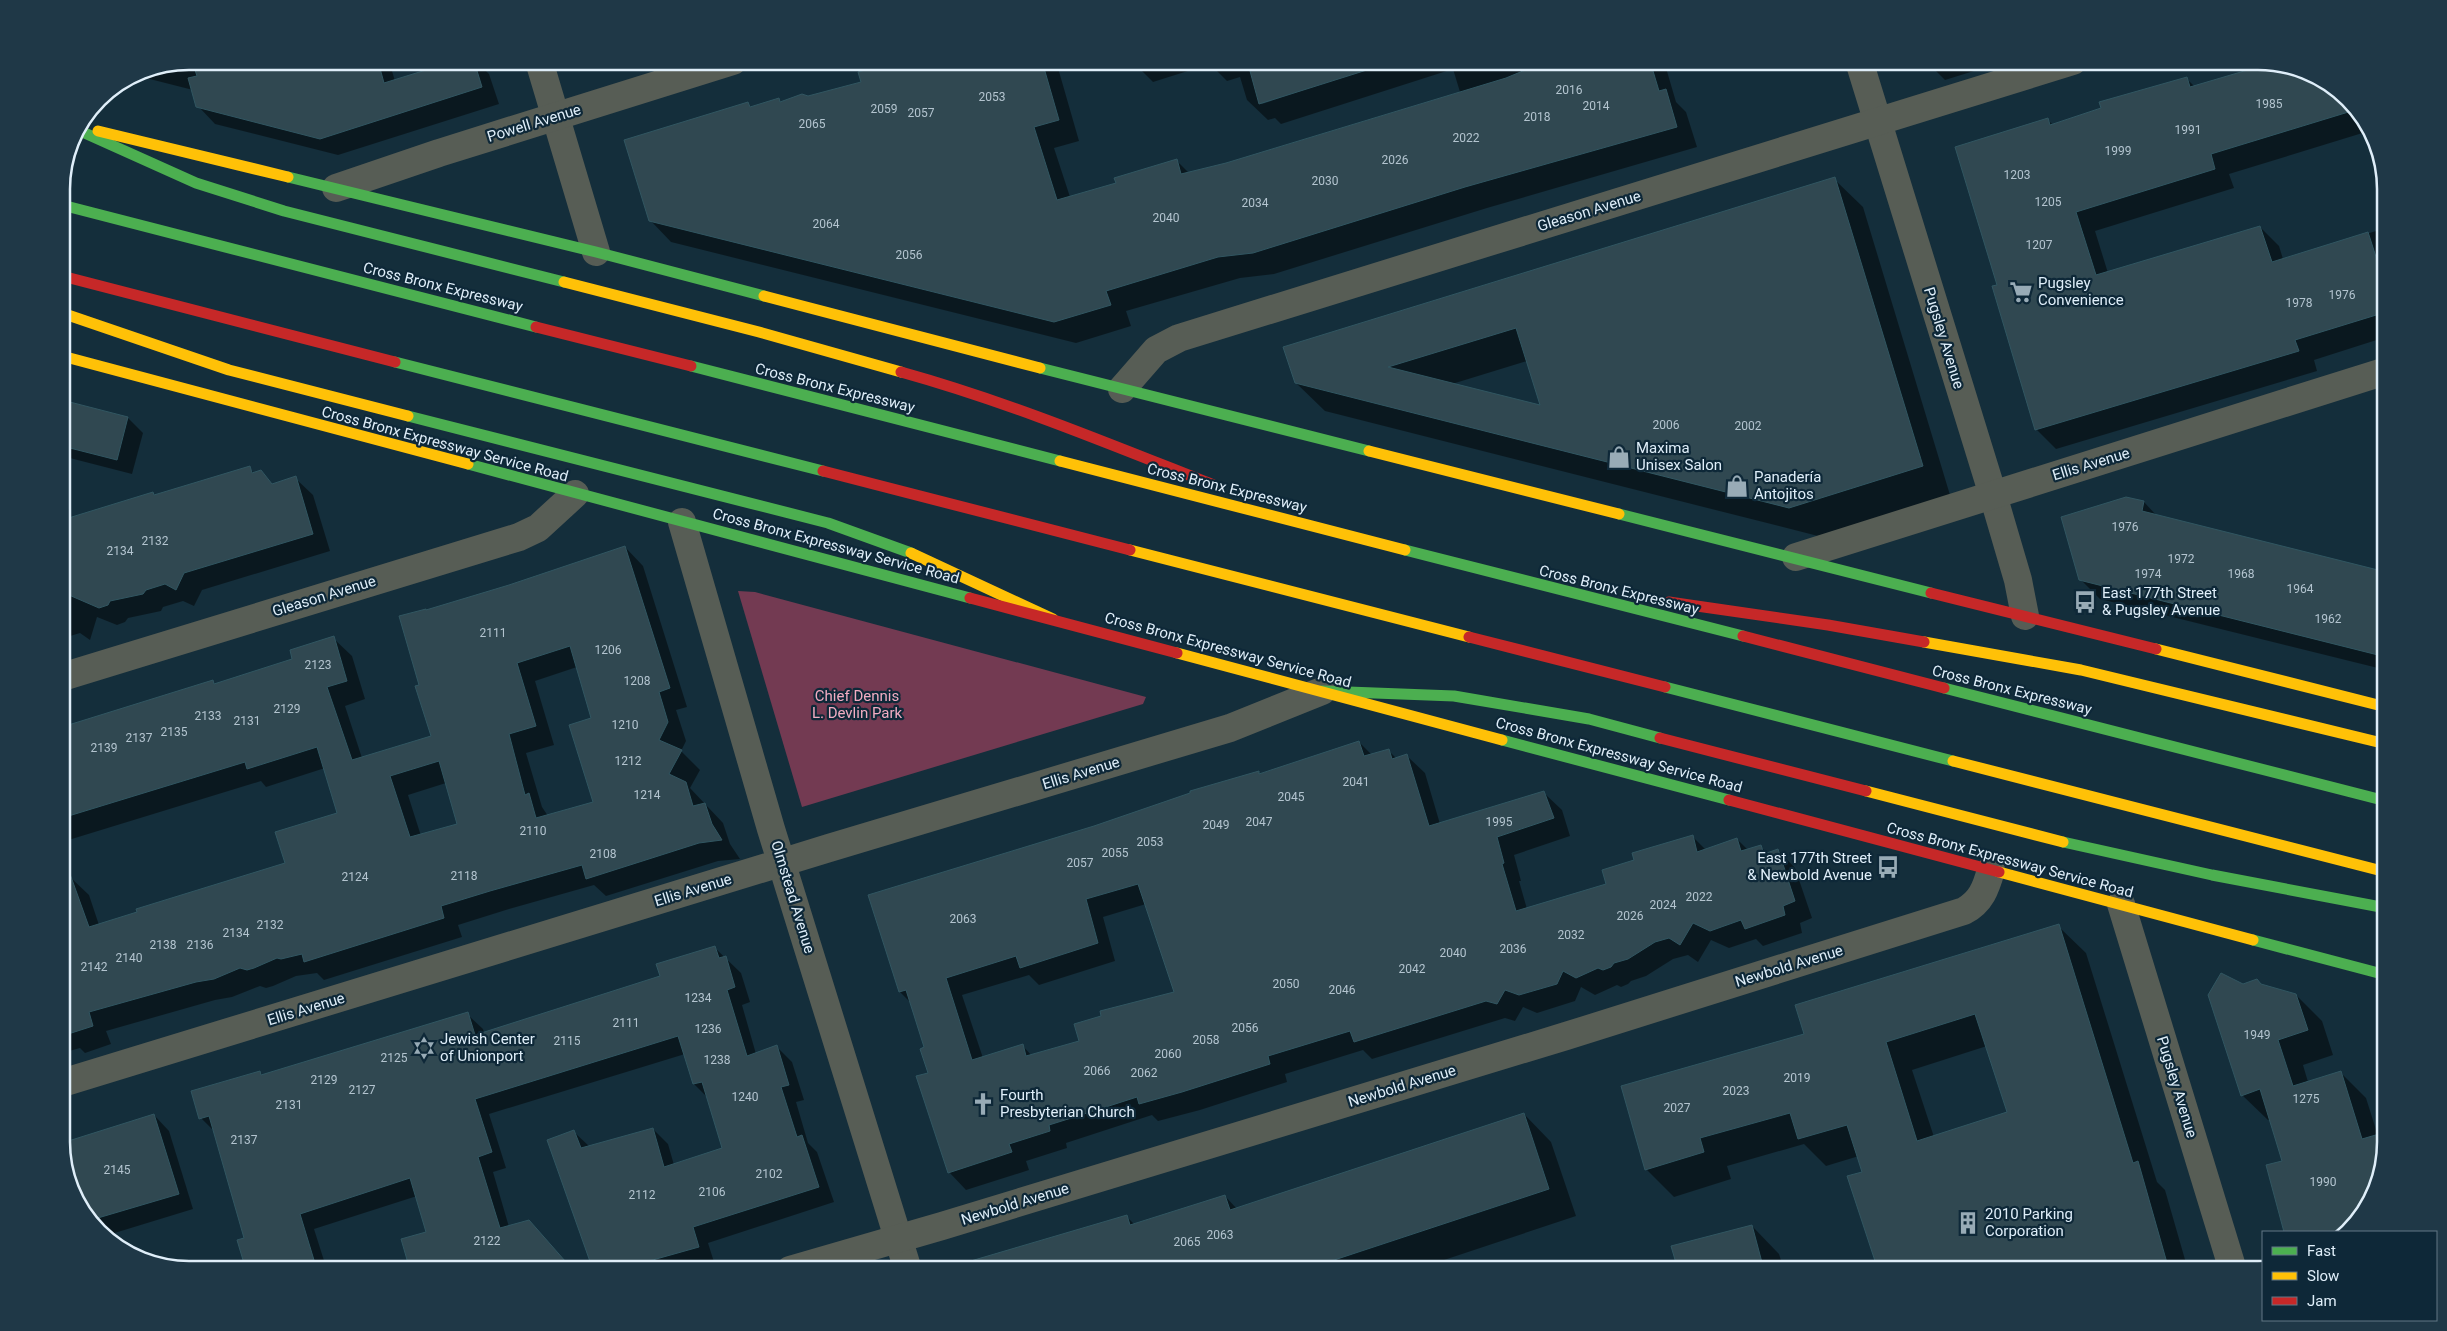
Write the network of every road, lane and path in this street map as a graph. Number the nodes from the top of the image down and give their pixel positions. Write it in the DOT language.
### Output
graph roads {
  1 [pos="542,70"];
  2 [pos="704,70"];
  3 [pos="1863,70"];
  4 [pos="2044,70"];
  5 [pos="556,116"];
  6 [pos="1878,121"];
  7 [pos="86,130"];
  8 [pos="85,131"];
  9 [pos="336,188"];
  10 [pos="70,206"];
  11 [pos="596,252"];
  12 [pos="70,278"];
  13 [pos="70,316"];
  14 [pos="70,358"];
  15 [pos="2377,374"];
  16 [pos="1122,389"];
  17 [pos="575,494"];
  18 [pos="1993,495"];
  19 [pos="682,522"];
  20 [pos="1310,525"];
  21 [pos="1796,558"];
  22 [pos="1535,584"];
  23 [pos="1641,598"];
  24 [pos="1660,601"];
  25 [pos="2025,616"];
  26 [pos="1053,618"];
  27 [pos="70,675"];
  28 [pos="1322,691"];
  29 [pos="2377,705"];
  30 [pos="2377,742"];
  31 [pos="2377,799"];
  32 [pos="782,863"];
  33 [pos="1991,870"];
  34 [pos="2377,870"];
  35 [pos="2121,904"];
  36 [pos="2377,906"];
  37 [pos="2377,973"];
  38 [pos="70,1082"];
  39 [pos="899,1239"];
  40 [pos="822,1261"];
  41 [pos="905,1261"];
  42 [pos="2230,1261"];
  1 -- 5 [label="street"];
  2 -- 5 [label="street, Powell Avenue"];
  3 -- 6 [label="street, Pugsley Avenue"];
  4 -- 6 [label="street, Gleason Avenue"];
  5 -- 9 [label="street, Powell Avenue"];
  5 -- 11 [label="street"];
  6 -- 16 [label="street, Gleason Avenue"];
  6 -- 18 [label="street, Pugsley Avenue"];
  7 -- 9 [label="main road"];
  8 -- 20 [label="main road"];
  9 -- 11 [label="main road"];
  10 -- 20 [label="main road, Cross Bronx Expressway"];
  11 -- 16 [label="main road"];
  12 -- 34 [label="main road"];
  13 -- 26 [label="main road"];
  14 -- 17 [label="main road, Cross Bronx Expressway Service Road"];
  15 -- 18 [label="street, Ellis Avenue"];
  16 -- 21 [label="main road"];
  17 -- 19 [label="main road, Cross Bronx Expressway Service Road"];
  17 -- 27 [label="street, Gleason Avenue"];
  18 -- 21 [label="street, Ellis Avenue"];
  18 -- 25 [label="street, Pugsley Avenue"];
  19 -- 26 [label="main road, Cross Bronx Expressway Service Road"];
  19 -- 32 [label="street, Olmstead Avenue"];
  20 -- 22 [label="main road, Cross Bronx Expressway"];
  21 -- 25 [label="main road"];
  22 -- 23 [label="main road"];
  22 -- 31 [label="main road, Cross Bronx Expressway"];
  24 -- 30 [label="main road"];
  25 -- 29 [label="main road"];
  26 -- 28 [label="main road, Cross Bronx Expressway Service Road"];
  28 -- 32 [label="street, Ellis Avenue"];
  28 -- 33 [label="main road, Cross Bronx Expressway Service Road"];
  28 -- 36 [label="main road"];
  32 -- 38 [label="street, Ellis Avenue"];
  32 -- 39 [label="street, Olmstead Avenue"];
  33 -- 35 [label="main road, Cross Bronx Expressway Service Road"];
  33 -- 39 [label="street, Newbold Avenue"];
  35 -- 37 [label="main road, Cross Bronx Expressway Service Road"];
  35 -- 42 [label="street, Pugsley Avenue"];
  39 -- 40 [label="street, Newbold Avenue"];
  39 -- 41 [label="street, Olmstead Avenue"];
}
